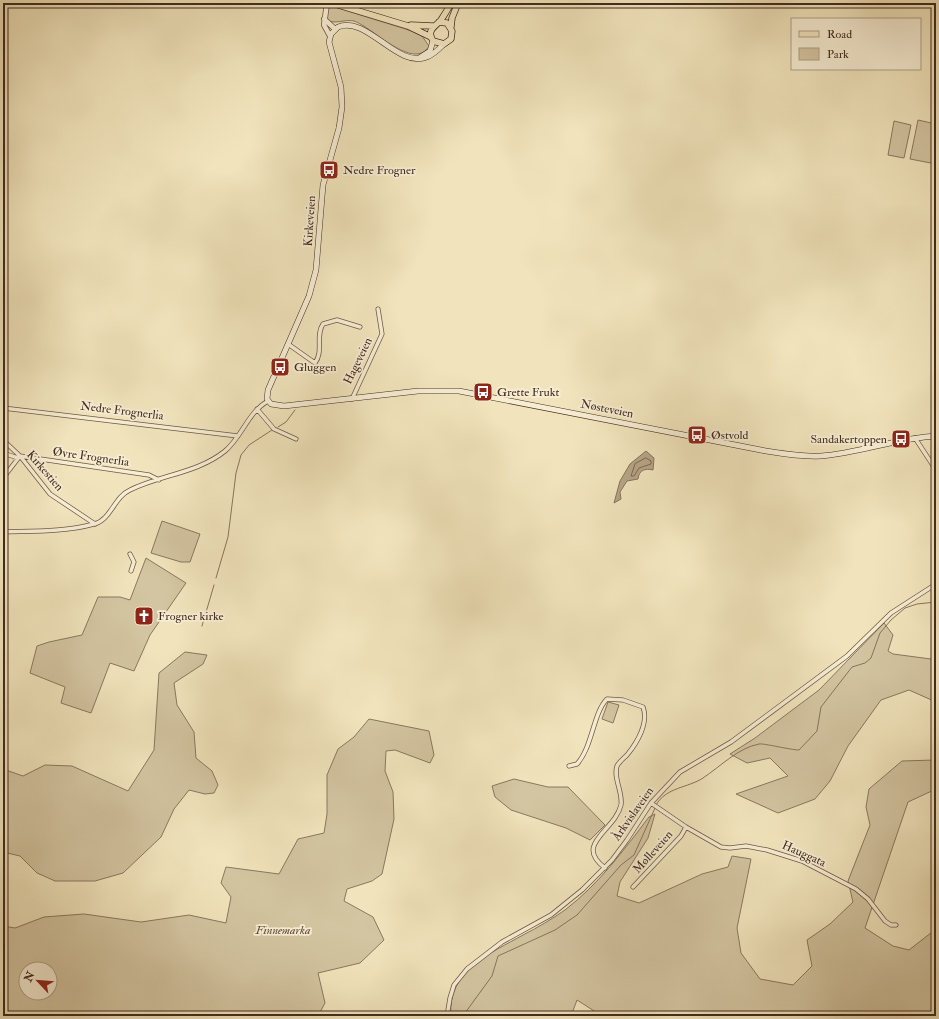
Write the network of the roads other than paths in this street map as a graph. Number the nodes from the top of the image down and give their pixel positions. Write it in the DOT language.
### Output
graph roads {
  1 [pos="326,3"];
  2 [pos="332,3"];
  3 [pos="452,3"];
  4 [pos="458,3"];
  5 [pos="324,19"];
  6 [pos="439,22"];
  7 [pos="408,26"];
  8 [pos="433,26"];
  9 [pos="451,27"];
  10 [pos="335,29"];
  11 [pos="330,36"];
  12 [pos="432,39"];
  13 [pos="444,44"];
  14 [pos="418,58"];
  15 [pos="378,309"];
  16 [pos="360,327"];
  17 [pos="288,344"];
  18 [pos="352,399"];
  19 [pos="270,403"];
  20 [pos="3,408"];
  21 [pos="257,409"];
  22 [pos="238,436"];
  23 [pos="936,436"];
  24 [pos="915,438"];
  25 [pos="296,439"];
  26 [pos="3,440"];
  27 [pos="3,454"];
  28 [pos="19,457"];
  29 [pos="936,470"];
  30 [pos="3,478"];
  31 [pos="159,480"];
  32 [pos="96,524"];
  33 [pos="3,532"];
  34 [pos="130,554"];
  35 [pos="131,571"];
  36 [pos="936,584"];
  37 [pos="569,766"];
  38 [pos="654,805"];
  39 [pos="686,827"];
  40 [pos="605,868"];
  41 [pos="633,888"];
  42 [pos="896,925"];
  43 [pos="447,1016"];
  1 -- 5 [label="street, Kirkeveien"];
  2 -- 7 [label="main road"];
  3 -- 6 [label="main road"];
  4 -- 9 [label="main road"];
  5 -- 10 [label="street"];
  5 -- 11 [label="street, Kirkeveien"];
  6 -- 8 [label="main road"];
  6 -- 9 [label="main road"];
  7 -- 8 [label="main road"];
  7 -- 12 [label="main road"];
  8 -- 12 [label="main road"];
  9 -- 13 [label="main road"];
  10 -- 11 [label="main road"];
  10 -- 14 [label="main road"];
  11 -- 17 [label="main road, Kirkeveien"];
  12 -- 13 [label="main road"];
  12 -- 14 [label="main road"];
  13 -- 14 [label="main road"];
  15 -- 18 [label="street, Hageveien"];
  16 -- 17 [label="street"];
  17 -- 19 [label="main road, Kirkeveien"];
  18 -- 19 [label="main road, Nøsteveien"];
  18 -- 24 [label="main road, Nøsteveien"];
  19 -- 21 [label="street"];
  20 -- 22 [label="street, Nedre Frognerlia"];
  21 -- 22 [label="street"];
  21 -- 25 [label="street"];
  22 -- 31 [label="street"];
  23 -- 24 [label="main road, Nøsteveien"];
  24 -- 29 [label="street"];
  26 -- 28 [label="street, Kirkestien"];
  27 -- 28 [label="street, Øvre Frognerlia"];
  28 -- 30 [label="street"];
  28 -- 31 [label="street, Øvre Frognerlia"];
  28 -- 32 [label="street, Kirkestien"];
  31 -- 32 [label="street"];
  32 -- 33 [label="street"];
  34 -- 35 [label="street"];
  36 -- 38 [label="street, Årkvislaveien"];
  37 -- 40 [label="street"];
  38 -- 39 [label="street, Hauggata"];
  38 -- 40 [label="street, Årkvislaveien"];
  39 -- 41 [label="street, Mølleveien"];
  39 -- 42 [label="street, Hauggata"];
  40 -- 43 [label="street, Årkvislaveien"];
}
